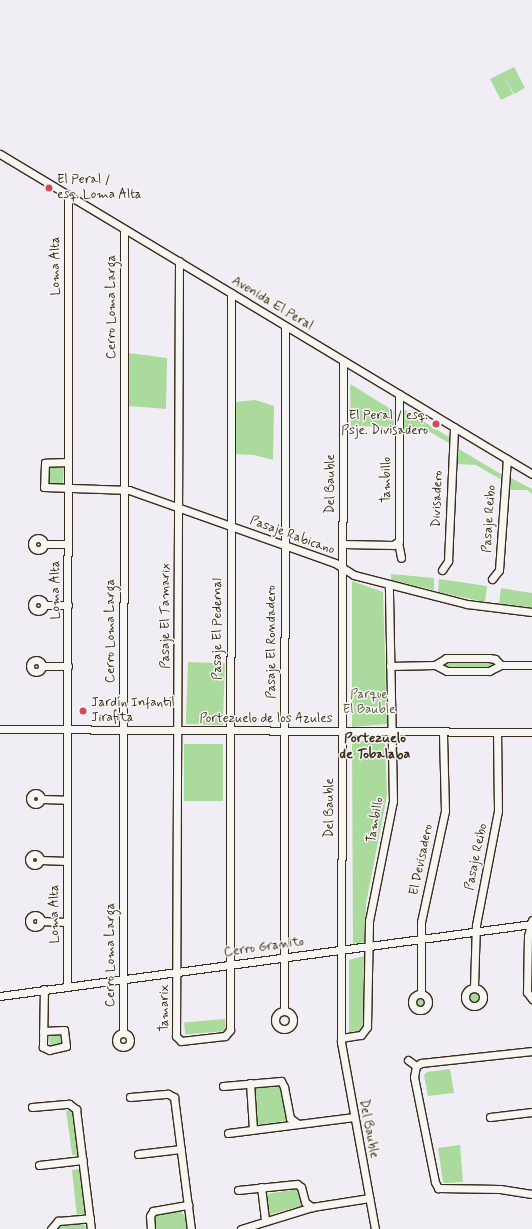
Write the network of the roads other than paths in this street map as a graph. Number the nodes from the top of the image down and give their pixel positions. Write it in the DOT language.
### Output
graph roads {
  1 [pos="0,154"];
  2 [pos="68,195"];
  3 [pos="124,229"];
  4 [pos="179,261"];
  5 [pos="231,293"];
  6 [pos="285,326"];
  7 [pos="343,360"];
  8 [pos="399,394"];
  9 [pos="454,427"];
  10 [pos="507,459"];
  11 [pos="68,462"];
  12 [pos="532,474"];
  13 [pos="68,488"];
  14 [pos="124,489"];
  15 [pos="178,508"];
  16 [pos="230,526"];
  17 [pos="398,542"];
  18 [pos="44,544"];
  19 [pos="68,544"];
  20 [pos="342,544"];
  21 [pos="285,545"];
  22 [pos="401,558"];
  23 [pos="342,568"];
  24 [pos="442,570"];
  25 [pos="492,579"];
  26 [pos="389,585"];
  27 [pos="31,605"];
  28 [pos="68,605"];
  29 [pos="532,612"];
  30 [pos="435,665"];
  31 [pos="501,665"];
  32 [pos="532,665"];
  33 [pos="42,666"];
  34 [pos="68,666"];
  35 [pos="390,666"];
  36 [pos="0,729"];
  37 [pos="68,730"];
  38 [pos="123,731"];
  39 [pos="178,731"];
  40 [pos="230,731"];
  41 [pos="284,731"];
  42 [pos="342,731"];
  43 [pos="391,731"];
  44 [pos="443,732"];
  45 [pos="497,732"];
  46 [pos="532,732"];
  47 [pos="42,800"];
  48 [pos="68,800"];
  49 [pos="41,860"];
  50 [pos="67,861"];
  51 [pos="40,921"];
  52 [pos="67,922"];
  53 [pos="532,923"];
  54 [pos="475,932"];
  55 [pos="420,939"];
  56 [pos="368,946"];
  57 [pos="342,949"];
  58 [pos="283,957"];
  59 [pos="230,964"];
  60 [pos="177,972"];
  61 [pos="122,979"];
  62 [pos="67,986"];
  63 [pos="474,987"];
  64 [pos="44,989"];
  65 [pos="420,993"];
  66 [pos="0,996"];
  67 [pos="531,998"];
  68 [pos="284,1012"];
  69 [pos="43,1031"];
  70 [pos="123,1033"];
  71 [pos="206,1038"];
  72 [pos="341,1038"];
  73 [pos="532,1051"];
  74 [pos="408,1060"];
  75 [pos="416,1066"];
  76 [pos="250,1083"];
  77 [pos="223,1086"];
  78 [pos="130,1097"];
  79 [pos="32,1108"];
  80 [pos="532,1112"];
  81 [pos="354,1117"];
  82 [pos="490,1117"];
  83 [pos="297,1123"];
  84 [pos="252,1129"];
  85 [pos="228,1133"];
  86 [pos="181,1149"];
  87 [pos="138,1154"];
  88 [pos="83,1160"];
  89 [pos="39,1165"];
  90 [pos="261,1187"];
  91 [pos="238,1190"];
  92 [pos="532,1194"];
  93 [pos="369,1198"];
  94 [pos="188,1205"];
  95 [pos="312,1207"];
  96 [pos="90,1218"];
  97 [pos="265,1221"];
  98 [pos="51,1229"];
  99 [pos="91,1229"];
  100 [pos="151,1229"];
  101 [pos="191,1229"];
  102 [pos="241,1229"];
  103 [pos="375,1229"];
  1 -- 2 [label="street, Avenida El Peral"];
  2 -- 3 [label="street, Avenida El Peral"];
  2 -- 11 [label="street, Loma Alta"];
  3 -- 4 [label="street, Avenida El Peral"];
  3 -- 14 [label="street, Cerro Loma Larga"];
  4 -- 5 [label="street, Avenida El Peral"];
  4 -- 15 [label="street, Pasaje El Tamarix"];
  5 -- 6 [label="street, Avenida El Peral"];
  5 -- 16 [label="street, Pasaje El Pedernal"];
  6 -- 7 [label="street, Avenida El Peral"];
  6 -- 21 [label="street, Pasaje El Rondadero"];
  7 -- 8 [label="street, Avenida El Peral"];
  7 -- 20 [label="street, Del Bauble"];
  8 -- 9 [label="street, Avenida El Peral"];
  8 -- 17 [label="street, Tambillo"];
  9 -- 10 [label="street, Avenida El Peral"];
  9 -- 24 [label="street, Divisadero"];
  10 -- 12 [label="street, Avenida El Peral"];
  10 -- 25 [label="street, Pasaje Reibo"];
  11 -- 13 [label="street, Loma Alta"];
  11 -- 13 [label="street, Pasaje Rabicano"];
  13 -- 14 [label="street, Pasaje Rabicano"];
  13 -- 19 [label="street, Loma Alta"];
  14 -- 15 [label="street, Pasaje Rabicano"];
  14 -- 38 [label="street, Cerro Loma Larga"];
  15 -- 16 [label="street, Pasaje Rabicano"];
  15 -- 39 [label="street, Pasaje El Tamarix"];
  16 -- 21 [label="street, Pasaje Rabicano"];
  16 -- 40 [label="street, Pasaje El Pedernal"];
  17 -- 20 [label="street"];
  17 -- 22 [label="street, Tambillo"];
  18 -- 19 [label="street"];
  19 -- 28 [label="street, Loma Alta"];
  20 -- 23 [label="street, Del Bauble"];
  21 -- 23 [label="street, Pasaje Rabicano"];
  21 -- 41 [label="street, Pasaje El Rondadero"];
  23 -- 26 [label="street, Pasaje Rabicano"];
  23 -- 42 [label="street, Del Bauble"];
  26 -- 29 [label="street, Pasaje Rabicano"];
  26 -- 35 [label="street, Tambillo"];
  27 -- 28 [label="street"];
  28 -- 34 [label="street, Loma Alta"];
  30 -- 31 [label="street"];
  30 -- 31 [label="street"];
  30 -- 35 [label="street"];
  31 -- 32 [label="street"];
  33 -- 34 [label="street"];
  34 -- 37 [label="street, Loma Alta"];
  35 -- 43 [label="street, Tambillo"];
  36 -- 37 [label="street, Portezuelo de los Azules"];
  37 -- 38 [label="street, Portezuelo de los Azules"];
  37 -- 48 [label="street, Loma Alta"];
  38 -- 39 [label="street, Portezuelo de los Azules"];
  38 -- 61 [label="street, Cerro Loma Larga"];
  39 -- 40 [label="street, Portezuelo de los Azules"];
  39 -- 60 [label="street, Pasaje El Tamarix"];
  40 -- 41 [label="street, Portezuelo de los Azules"];
  40 -- 59 [label="street, Pasaje El Pedernal"];
  41 -- 42 [label="street, Portezuelo de los Azules"];
  41 -- 58 [label="street, Pasaje El Rondadero"];
  42 -- 43 [label="street, Portezuelo de los Azules"];
  42 -- 57 [label="street, Del Bauble"];
  43 -- 44 [label="street, Portezuelo de los Azules"];
  43 -- 56 [label="street, Tambillo"];
  44 -- 45 [label="street, Portezuelo de los Azules"];
  44 -- 55 [label="street, El Devisadero"];
  45 -- 46 [label="street, Portezuelo de los Azules"];
  45 -- 54 [label="street, Pasaje Reibo"];
  47 -- 48 [label="street"];
  48 -- 50 [label="street, Loma Alta"];
  49 -- 50 [label="street"];
  50 -- 52 [label="street, Loma Alta"];
  51 -- 52 [label="street"];
  52 -- 62 [label="street, Loma Alta"];
  53 -- 54 [label="street, Cerro Granito"];
  53 -- 67 [label="street"];
  54 -- 55 [label="street, Cerro Granito"];
  54 -- 63 [label="street, Pasaje Reibo"];
  55 -- 56 [label="street, Cerro Granito"];
  55 -- 65 [label="street, El Devisadero"];
  56 -- 57 [label="street, Cerro Granito"];
  56 -- 72 [label="street, Tambillo"];
  57 -- 58 [label="street, Cerro Granito"];
  57 -- 72 [label="street, Del Bauble"];
  58 -- 59 [label="street, Cerro Granito"];
  58 -- 68 [label="street, Pasaje El Rondadero"];
  59 -- 60 [label="street, Cerro Granito"];
  59 -- 71 [label="street, Pasaje El Pedernal"];
  60 -- 61 [label="street, Cerro Granito"];
  60 -- 71 [label="street, Tamarix"];
  61 -- 62 [label="street, Cerro Granito"];
  61 -- 70 [label="street, Cerro Loma Larga"];
  62 -- 64 [label="street, Cerro Granito"];
  64 -- 66 [label="street, Cerro Granito"];
  64 -- 69 [label="street"];
  72 -- 81 [label="street, Del Bauble"];
  73 -- 75 [label="street"];
  74 -- 75 [label="street"];
  75 -- 92 [label="street"];
  76 -- 77 [label="street"];
  76 -- 83 [label="street"];
  76 -- 84 [label="street"];
  78 -- 86 [label="street"];
  79 -- 88 [label="street"];
  80 -- 82 [label="street"];
  81 -- 83 [label="street"];
  81 -- 93 [label="street, Del Bauble"];
  83 -- 84 [label="street"];
  84 -- 85 [label="street"];
  86 -- 87 [label="street"];
  86 -- 94 [label="street"];
  88 -- 89 [label="street"];
  88 -- 96 [label="street"];
  90 -- 91 [label="street"];
  90 -- 95 [label="street"];
  90 -- 97 [label="street"];
  93 -- 95 [label="street"];
  93 -- 103 [label="street, Del Bauble"];
  94 -- 100 [label="street"];
  94 -- 101 [label="street"];
  95 -- 97 [label="street"];
  96 -- 98 [label="street"];
  96 -- 99 [label="street"];
  97 -- 102 [label="street"];
}
